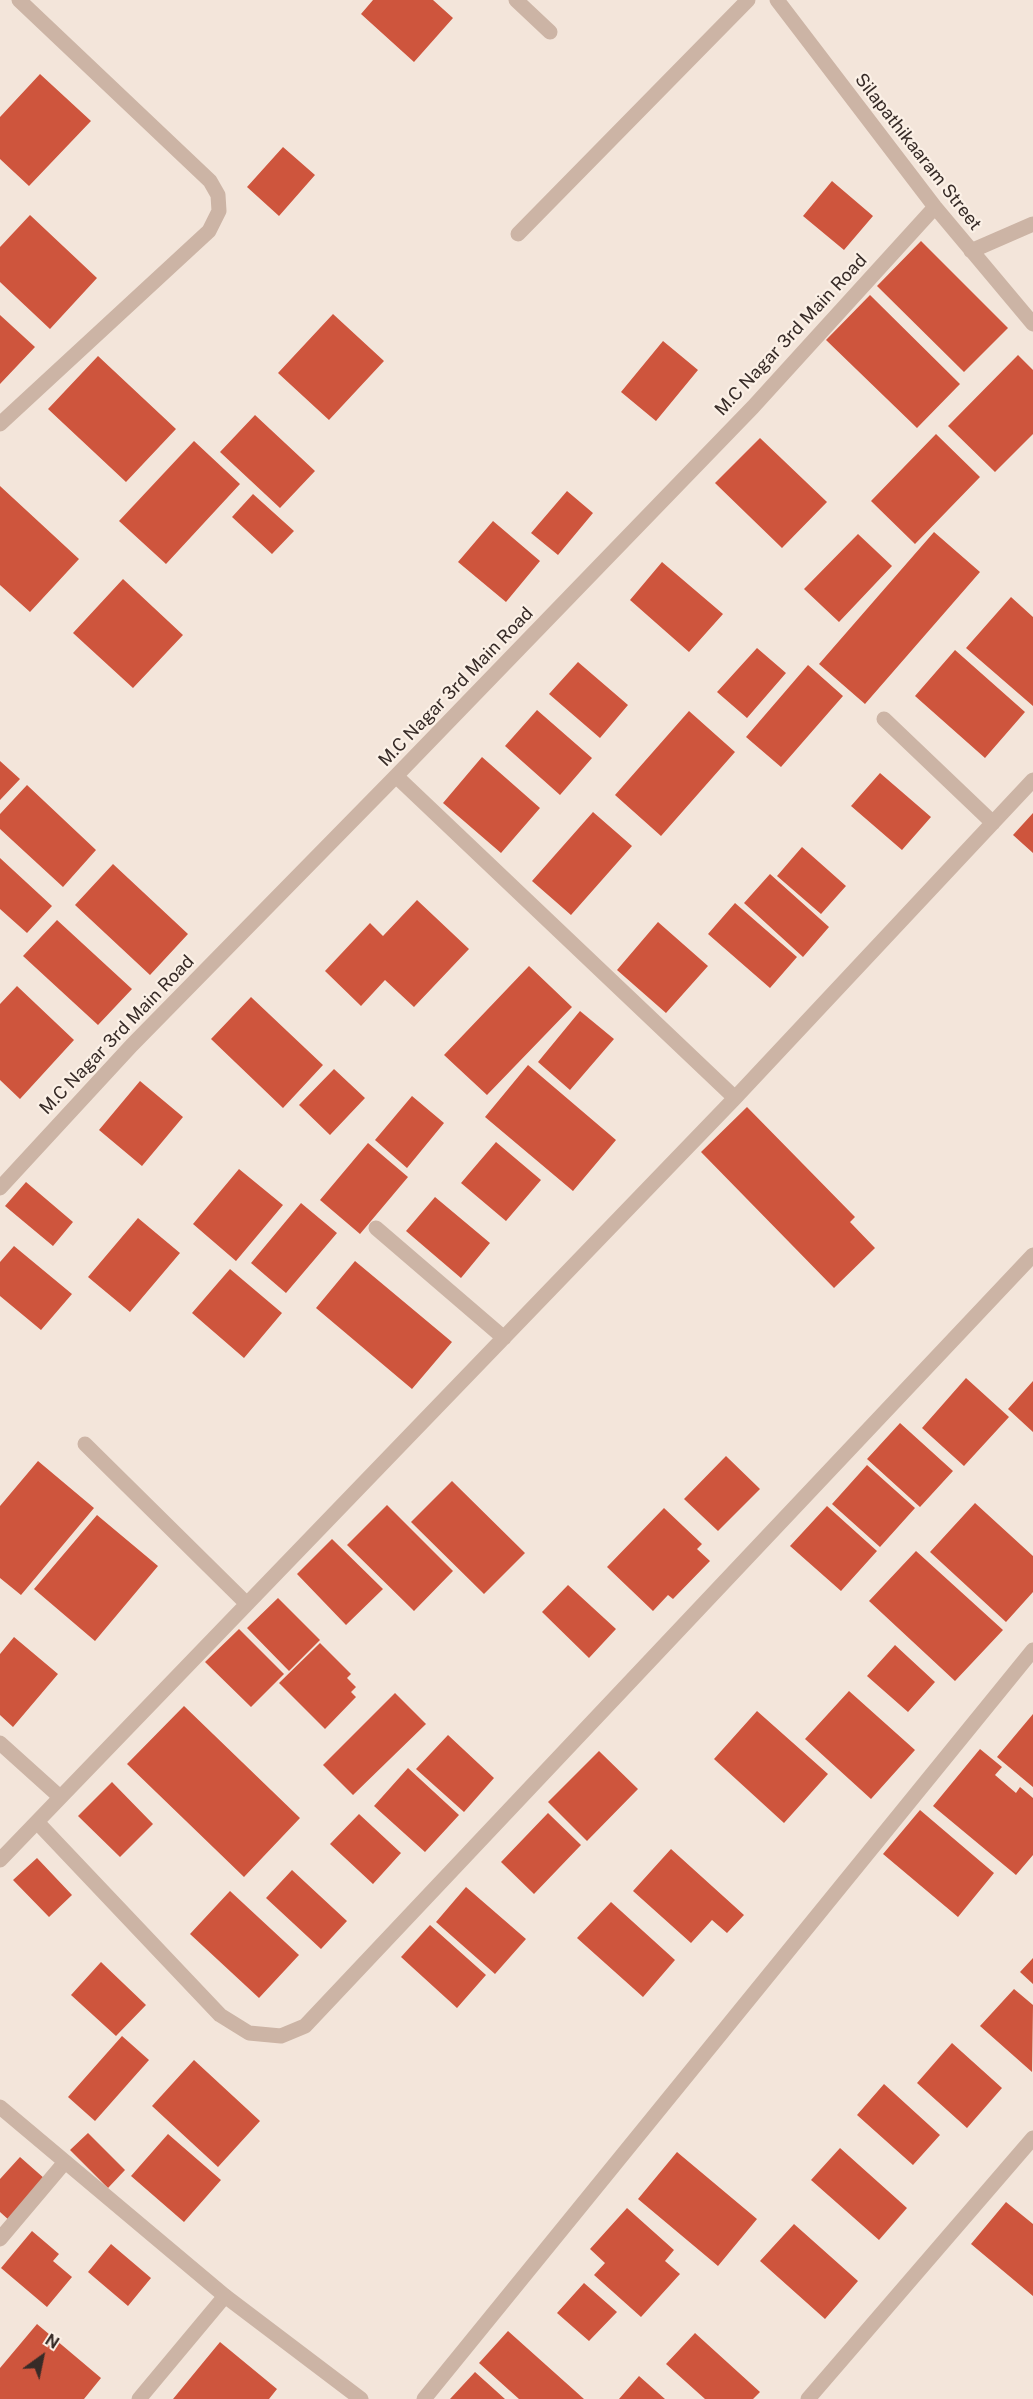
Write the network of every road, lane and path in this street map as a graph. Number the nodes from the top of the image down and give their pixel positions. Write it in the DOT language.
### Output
graph roads {
  1 [pos="20,0"];
  2 [pos="516,0"];
  3 [pos="748,0"];
  4 [pos="777,0"];
  5 [pos="550,32"];
  6 [pos="934,207"];
  7 [pos="1033,224"];
  8 [pos="518,234"];
  9 [pos="970,251"];
  10 [pos="1033,324"];
  11 [pos="0,424"];
  12 [pos="884,719"];
  13 [pos="396,776"];
  14 [pos="1033,780"];
  15 [pos="993,823"];
  16 [pos="735,1098"];
  17 [pos="0,1188"];
  18 [pos="376,1228"];
  19 [pos="1033,1254"];
  20 [pos="504,1338"];
  21 [pos="85,1444"];
  22 [pos="247,1604"];
  23 [pos="1033,1650"];
  24 [pos="0,1743"];
  25 [pos="60,1797"];
  26 [pos="37,1822"];
  27 [pos="0,1860"];
  28 [pos="0,2107"];
  29 [pos="1033,2138"];
  30 [pos="65,2162"];
  31 [pos="0,2239"];
  32 [pos="225,2296"];
  33 [pos="139,2399"];
  34 [pos="361,2399"];
  35 [pos="424,2399"];
  36 [pos="808,2399"];
  1 -- 11 [label="street"];
  2 -- 5 [label="street"];
  3 -- 8 [label="street"];
  4 -- 6 [label="street, Silapathikaaram Street"];
  6 -- 9 [label="street, Silapathikaaram Street"];
  6 -- 13 [label="street, M.C Nagar 3rd Main Road"];
  7 -- 9 [label="street"];
  9 -- 10 [label="street, Silapathikaaram Street"];
  12 -- 15 [label="street"];
  13 -- 16 [label="street"];
  13 -- 17 [label="street, M.C Nagar 3rd Main Road"];
  14 -- 15 [label="street"];
  15 -- 16 [label="street"];
  16 -- 20 [label="street"];
  18 -- 20 [label="street"];
  19 -- 26 [label="street"];
  20 -- 22 [label="street"];
  21 -- 22 [label="street"];
  22 -- 25 [label="street"];
  23 -- 35 [label="street"];
  24 -- 25 [label="street"];
  25 -- 26 [label="street"];
  26 -- 27 [label="street"];
  28 -- 30 [label="street"];
  29 -- 36 [label="street"];
  30 -- 31 [label="street"];
  30 -- 32 [label="street"];
  32 -- 33 [label="street"];
  32 -- 34 [label="street"];
}
